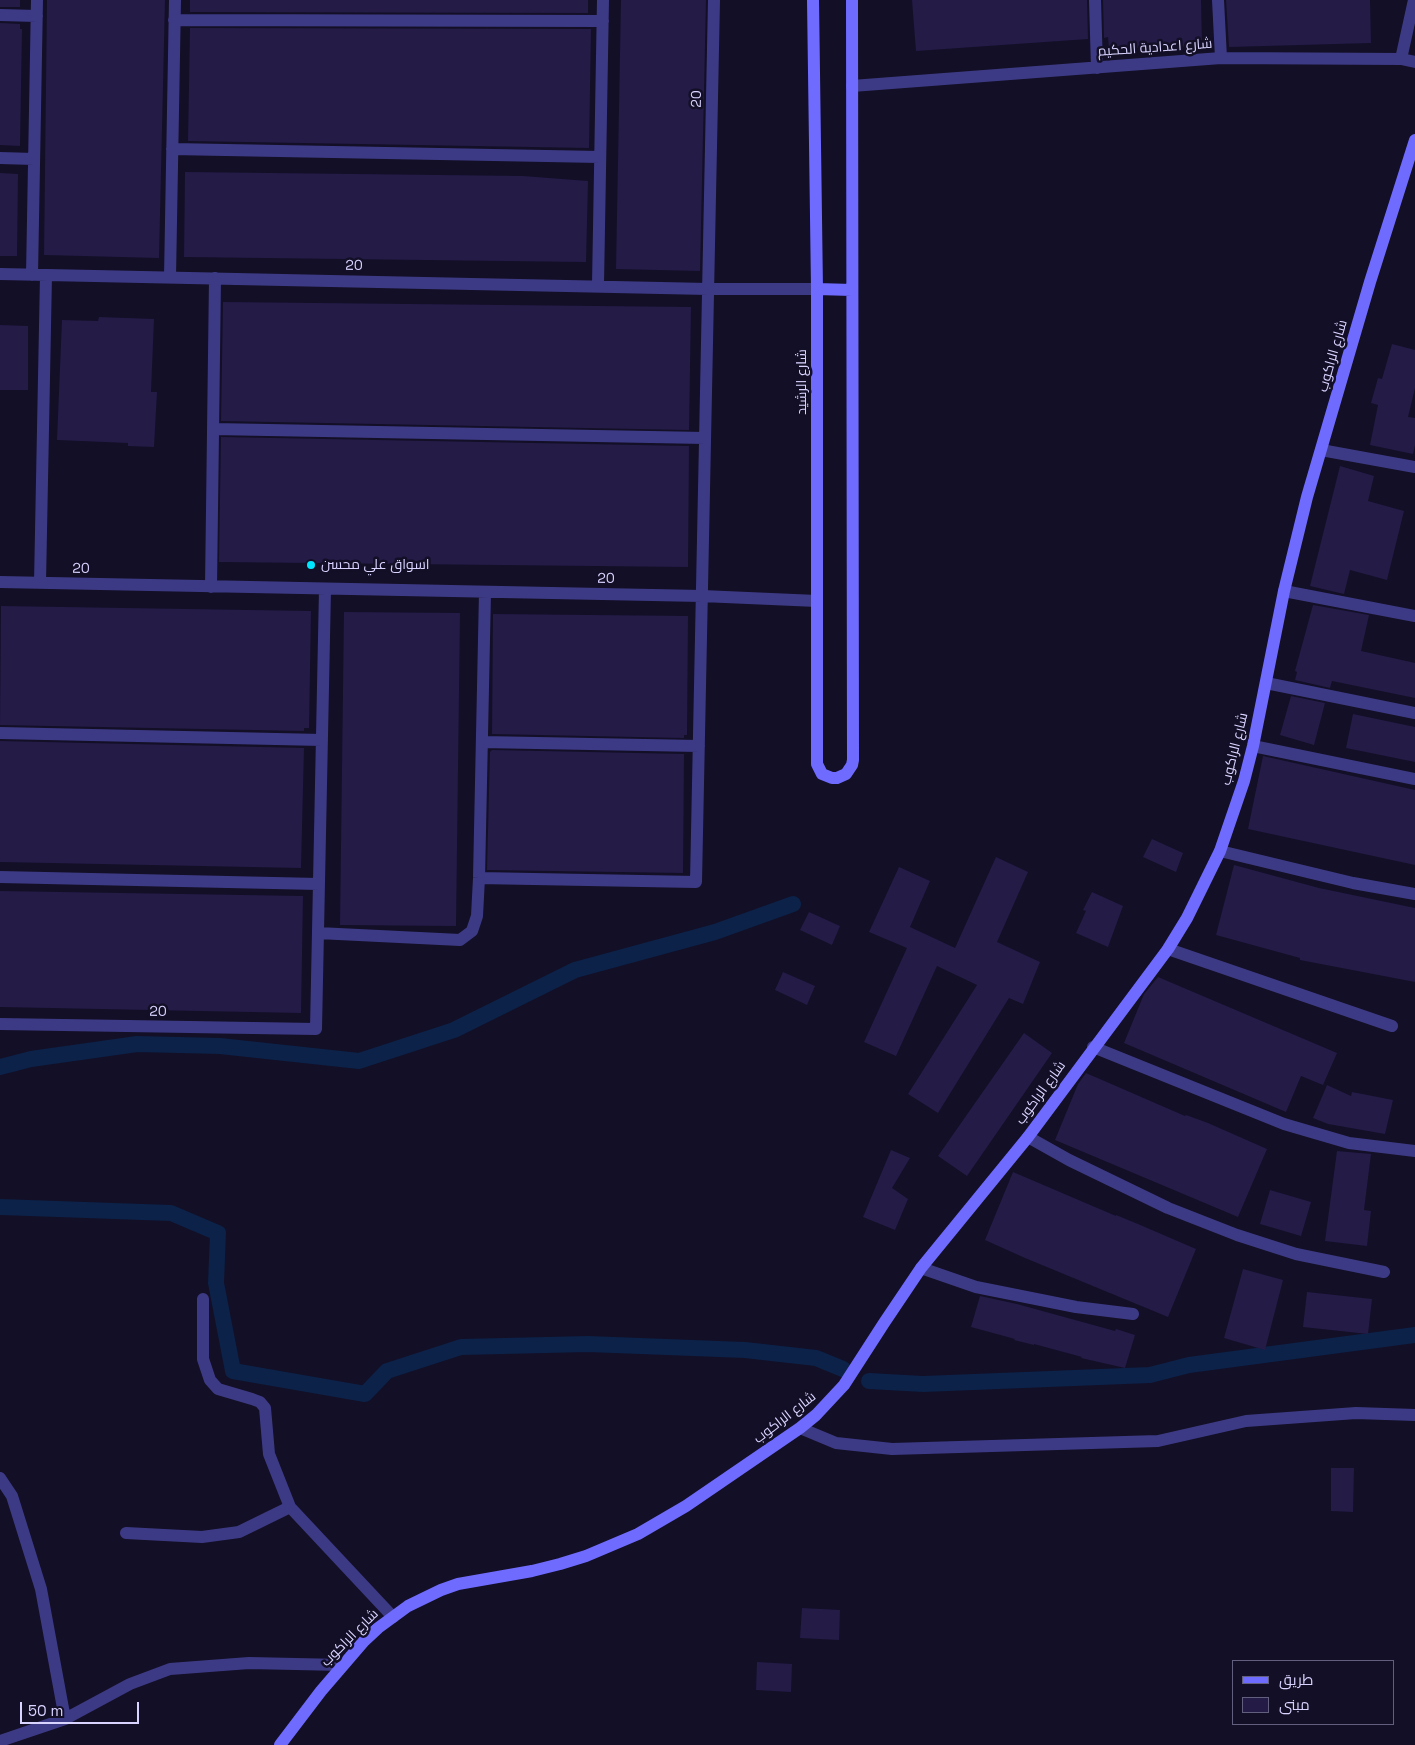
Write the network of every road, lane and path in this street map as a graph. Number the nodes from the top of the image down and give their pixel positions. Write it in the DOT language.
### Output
graph roads {
  1 [pos="37,0"];
  2 [pos="174,0"];
  3 [pos="603,0"];
  4 [pos="714,0"];
  5 [pos="813,0"];
  6 [pos="852,0"];
  7 [pos="1096,0"];
  8 [pos="1218,0"];
  9 [pos="1414,0"];
  10 [pos="0,15"];
  11 [pos="36,16"];
  12 [pos="174,20"];
  13 [pos="603,22"];
  14 [pos="1221,58"];
  15 [pos="1402,59"];
  16 [pos="1415,62"];
  17 [pos="1097,68"];
  18 [pos="852,86"];
  19 [pos="1415,140"];
  20 [pos="172,149"];
  21 [pos="600,157"];
  22 [pos="0,158"];
  23 [pos="34,159"];
  24 [pos="0,274"];
  25 [pos="32,275"];
  26 [pos="46,275"];
  27 [pos="170,278"];
  28 [pos="215,278"];
  29 [pos="598,286"];
  30 [pos="708,289"];
  31 [pos="817,289"];
  32 [pos="852,290"];
  33 [pos="214,429"];
  34 [pos="705,438"];
  35 [pos="1321,450"];
  36 [pos="1415,467"];
  37 [pos="0,582"];
  38 [pos="40,583"];
  39 [pos="211,586"];
  40 [pos="325,589"];
  41 [pos="1284,591"];
  42 [pos="486,592"];
  43 [pos="702,596"];
  44 [pos="817,600"];
  45 [pos="1415,616"];
  46 [pos="1266,683"];
  47 [pos="1415,712"];
  48 [pos="0,734"];
  49 [pos="322,740"];
  50 [pos="482,742"];
  51 [pos="699,746"];
  52 [pos="1253,746"];
  53 [pos="1415,779"];
  54 [pos="1220,851"];
  55 [pos="0,878"];
  56 [pos="480,878"];
  57 [pos="319,884"];
  58 [pos="1415,894"];
  59 [pos="318,933"];
  60 [pos="1168,949"];
  61 [pos="0,1024"];
  62 [pos="1392,1026"];
  63 [pos="1093,1047"];
  64 [pos="1028,1137"];
  65 [pos="1415,1151"];
  66 [pos="921,1268"];
  67 [pos="1384,1272"];
  68 [pos="203,1299"];
  69 [pos="1133,1314"];
  70 [pos="1415,1415"];
  71 [pos="800,1428"];
  72 [pos="0,1478"];
  73 [pos="290,1507"];
  74 [pos="126,1533"];
  75 [pos="392,1617"];
  76 [pos="342,1665"];
  77 [pos="65,1719"];
  78 [pos="0,1741"];
  79 [pos="280,1745"];
  1 -- 11 [label="street"];
  2 -- 12 [label="street"];
  3 -- 13 [label="street"];
  4 -- 30 [label="street, 20"];
  5 -- 31 [label="street, شارع الرشيد"];
  6 -- 18 [label="street"];
  7 -- 17 [label="street"];
  8 -- 14 [label="street"];
  9 -- 15 [label="street"];
  10 -- 11 [label="street"];
  11 -- 23 [label="street"];
  12 -- 13 [label="street"];
  12 -- 20 [label="street"];
  13 -- 21 [label="street"];
  14 -- 15 [label="street, شارع اعدادية الحكيم"];
  14 -- 17 [label="street, شارع اعدادية الحكيم"];
  15 -- 16 [label="street, شارع اعدادية الحكيم"];
  17 -- 18 [label="street, شارع اعدادية الحكيم"];
  18 -- 32 [label="street"];
  19 -- 35 [label="street, شارع الراكوب"];
  20 -- 21 [label="street"];
  20 -- 27 [label="street"];
  21 -- 29 [label="street"];
  22 -- 23 [label="street"];
  23 -- 25 [label="street"];
  24 -- 25 [label="street, 20"];
  25 -- 26 [label="street, 20"];
  26 -- 27 [label="street, 20"];
  26 -- 38 [label="street"];
  27 -- 28 [label="street, 20"];
  28 -- 29 [label="street, 20"];
  28 -- 33 [label="street"];
  29 -- 30 [label="street, 20"];
  30 -- 31 [label="street"];
  30 -- 34 [label="street, 20"];
  31 -- 32 [label="street"];
  31 -- 44 [label="street, شارع الرشيد"];
  32 -- 44 [label="street, شارع الرشيد"];
  33 -- 34 [label="street"];
  33 -- 39 [label="street"];
  34 -- 43 [label="street, 20"];
  35 -- 36 [label="street"];
  35 -- 41 [label="street, شارع الراكوب"];
  37 -- 38 [label="street, 20"];
  38 -- 39 [label="street, 20"];
  39 -- 40 [label="street, 20"];
  40 -- 42 [label="street, 20"];
  40 -- 49 [label="street"];
  41 -- 45 [label="street"];
  41 -- 46 [label="street, شارع الراكوب"];
  42 -- 43 [label="street, 20"];
  42 -- 50 [label="street"];
  43 -- 44 [label="street"];
  43 -- 51 [label="street, 20"];
  46 -- 47 [label="street"];
  46 -- 52 [label="street, شارع الراكوب"];
  48 -- 49 [label="street"];
  49 -- 57 [label="street"];
  50 -- 51 [label="street"];
  50 -- 56 [label="street"];
  51 -- 56 [label="street, 20"];
  52 -- 53 [label="street"];
  52 -- 54 [label="street, شارع الراكوب"];
  54 -- 58 [label="street"];
  54 -- 60 [label="street, شارع الراكوب"];
  55 -- 57 [label="street"];
  56 -- 59 [label="street"];
  57 -- 59 [label="street"];
  59 -- 61 [label="street, 20"];
  60 -- 62 [label="street"];
  60 -- 63 [label="street, شارع الراكوب"];
  63 -- 64 [label="street, شارع الراكوب"];
  63 -- 65 [label="street"];
  64 -- 66 [label="street, شارع الراكوب"];
  64 -- 67 [label="street"];
  66 -- 69 [label="street"];
  66 -- 71 [label="street, شارع الراكوب"];
  68 -- 73 [label="street"];
  70 -- 71 [label="street"];
  71 -- 75 [label="street, شارع الراكوب"];
  72 -- 77 [label="street"];
  73 -- 74 [label="street"];
  73 -- 75 [label="street"];
  75 -- 76 [label="street, شارع الراكوب"];
  76 -- 77 [label="street"];
  76 -- 79 [label="street, شارع الراكوب"];
  77 -- 78 [label="street"];
}
